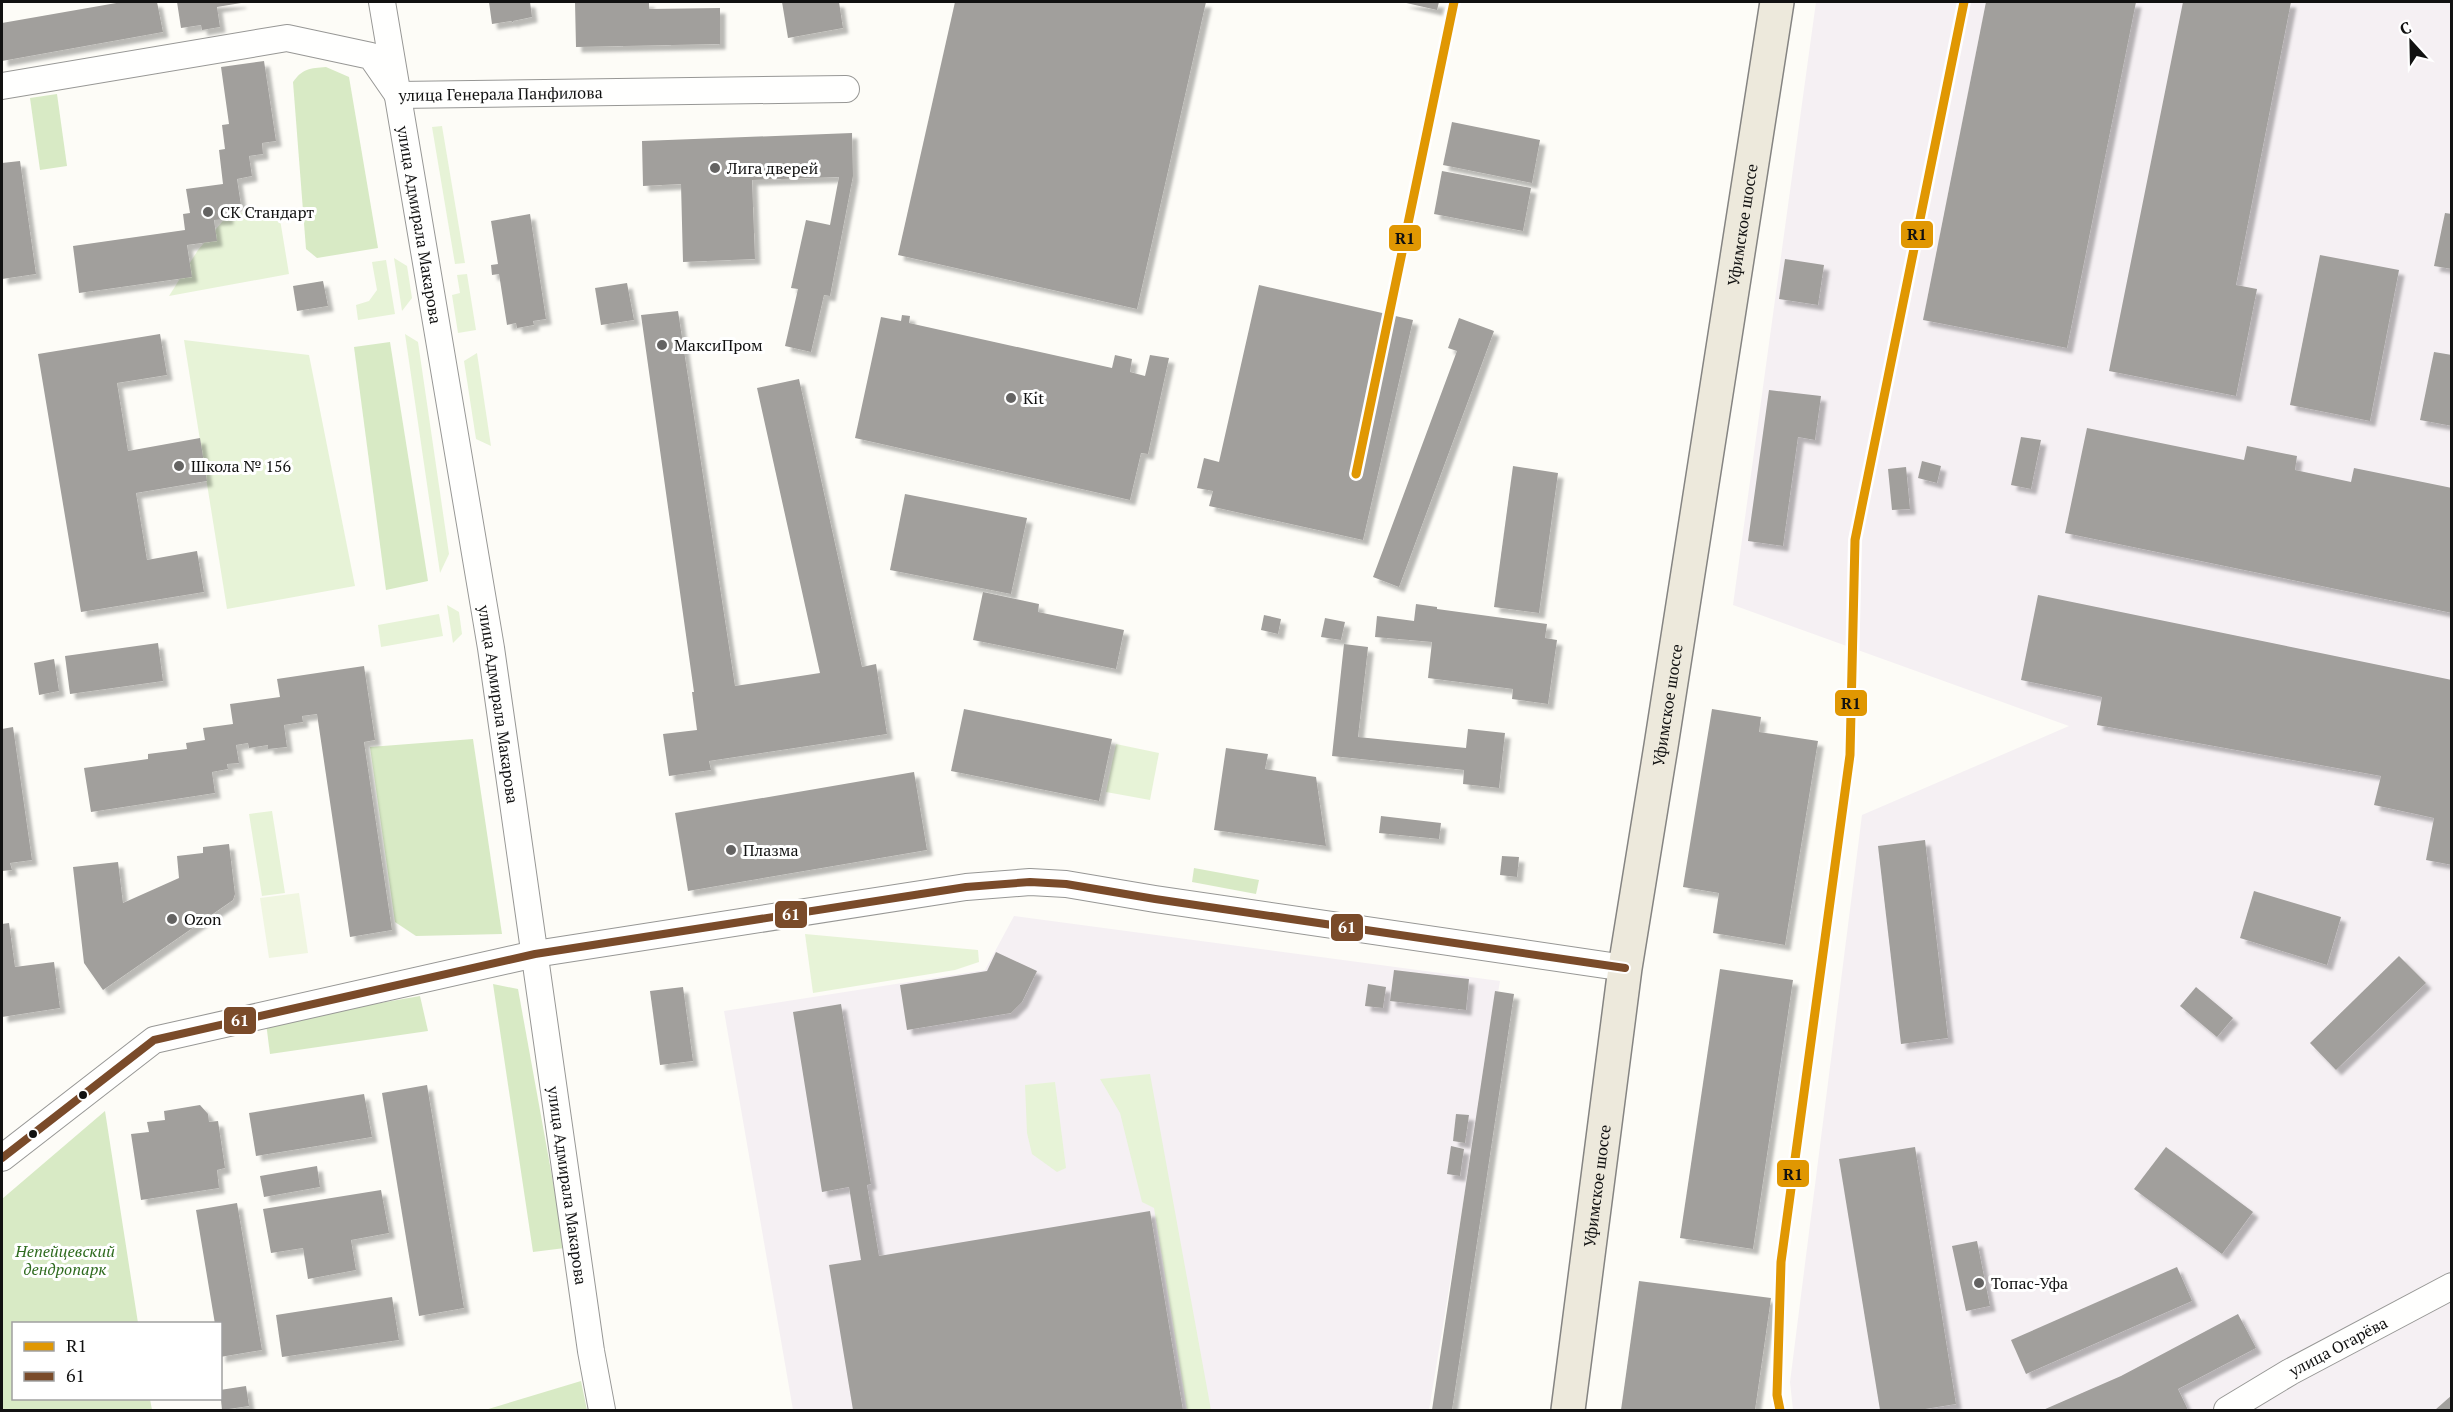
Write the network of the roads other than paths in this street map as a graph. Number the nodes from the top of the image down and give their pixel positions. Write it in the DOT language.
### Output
graph roads {
  1 [pos="382,2"];
  2 [pos="1777,2"];
  3 [pos="2,86"];
  4 [pos="846,89"];
  5 [pos="398,95"];
  6 [pos="535,954"];
  7 [pos="1625,968"];
  8 [pos="2,1158"];
  9 [pos="2451,1287"];
  10 [pos="602,1410"];
  11 [pos="1568,1410"];
  12 [pos="2227,1410"];
  1 -- 5 [label="street, улица Адмирала Макарова"];
  2 -- 7 [label="main road, Уфимское шоссе"];
  3 -- 5 [label="street, улица Генерала Панфилова"];
  4 -- 5 [label="street, улица Генерала Панфилова"];
  5 -- 6 [label="street, улица Адмирала Макарова"];
  6 -- 7 [label="street"];
  6 -- 8 [label="street"];
  6 -- 10 [label="street, улица Адмирала Макарова"];
  7 -- 11 [label="main road, Уфимское шоссе"];
  9 -- 12 [label="street, улица Огарёва"];
}
